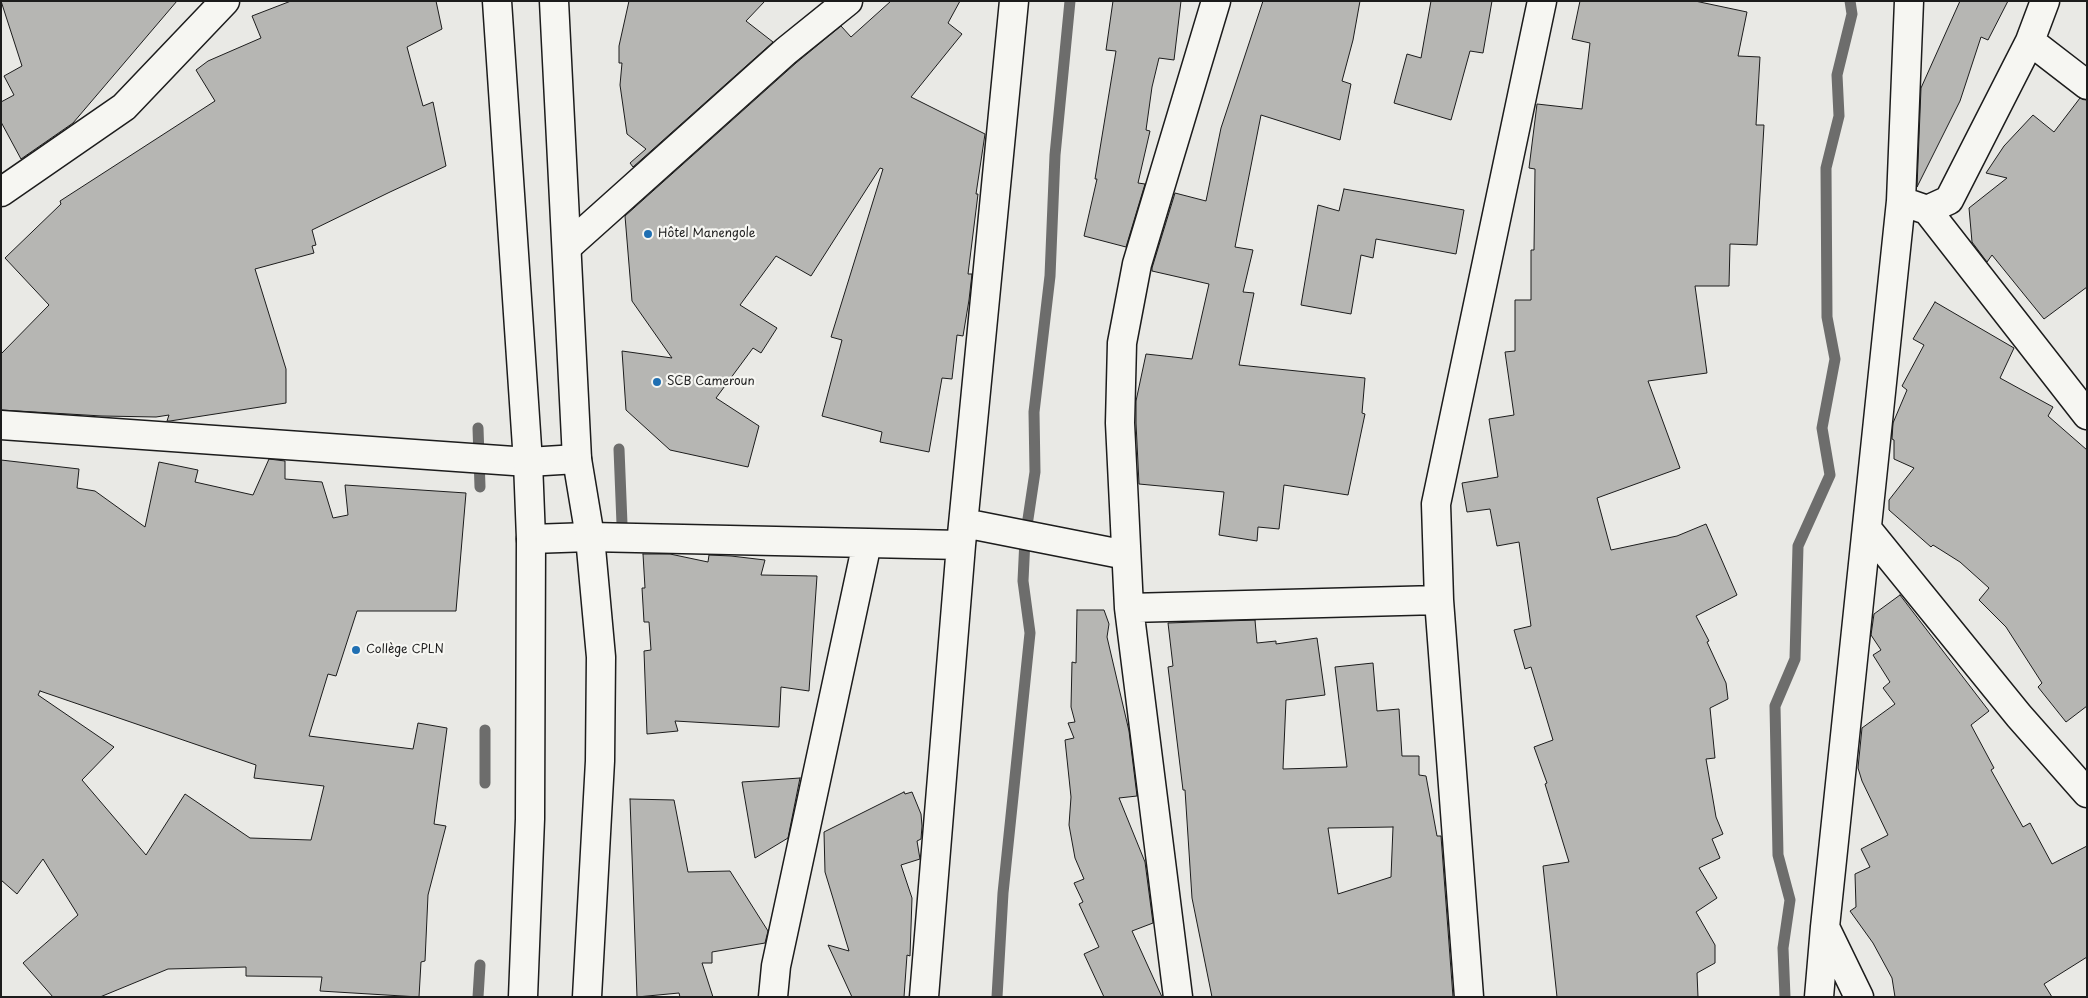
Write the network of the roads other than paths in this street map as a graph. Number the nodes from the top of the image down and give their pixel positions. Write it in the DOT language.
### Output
graph roads {
  1 [pos="225,1"];
  2 [pos="497,1"];
  3 [pos="554,1"];
  4 [pos="848,1"];
  5 [pos="1014,1"];
  6 [pos="1216,1"];
  7 [pos="1542,1"];
  8 [pos="1909,1"];
  9 [pos="2045,1"];
  10 [pos="2030,41"];
  11 [pos="2087,84"];
  12 [pos="1,192"];
  13 [pos="1914,205"];
  14 [pos="567,247"];
  15 [pos="2087,415"];
  16 [pos="1,425"];
  17 [pos="577,458"];
  18 [pos="528,462"];
  19 [pos="1868,530"];
  20 [pos="963,534"];
  21 [pos="531,538"];
  22 [pos="590,538"];
  23 [pos="867,543"];
  24 [pos="1126,555"];
  25 [pos="1439,600"];
  26 [pos="1128,608"];
  27 [pos="2087,793"];
  28 [pos="1825,927"];
  29 [pos="523,997"];
  30 [pos="586,997"];
  31 [pos="773,997"];
  32 [pos="924,997"];
  33 [pos="1178,997"];
  34 [pos="1469,997"];
  35 [pos="1819,997"];
  36 [pos="1860,997"];
  1 -- 12 [label="street"];
  2 -- 18 [label="street"];
  3 -- 14 [label="street"];
  4 -- 14 [label="street"];
  5 -- 20 [label="street"];
  6 -- 24 [label="street"];
  7 -- 25 [label="street"];
  8 -- 13 [label="street"];
  9 -- 10 [label="street"];
  10 -- 11 [label="street"];
  10 -- 13 [label="street"];
  13 -- 15 [label="street"];
  13 -- 19 [label="street"];
  14 -- 17 [label="street"];
  16 -- 18 [label="street"];
  17 -- 18 [label="street"];
  17 -- 22 [label="street"];
  18 -- 21 [label="street"];
  19 -- 27 [label="street"];
  19 -- 28 [label="street"];
  20 -- 23 [label="street"];
  20 -- 24 [label="street"];
  20 -- 32 [label="street"];
  21 -- 22 [label="street"];
  21 -- 29 [label="street"];
  22 -- 23 [label="street"];
  22 -- 30 [label="street"];
  23 -- 31 [label="street"];
  24 -- 26 [label="street"];
  25 -- 26 [label="street"];
  25 -- 34 [label="street"];
  26 -- 33 [label="street"];
  28 -- 35 [label="street"];
  28 -- 36 [label="street"];
}
